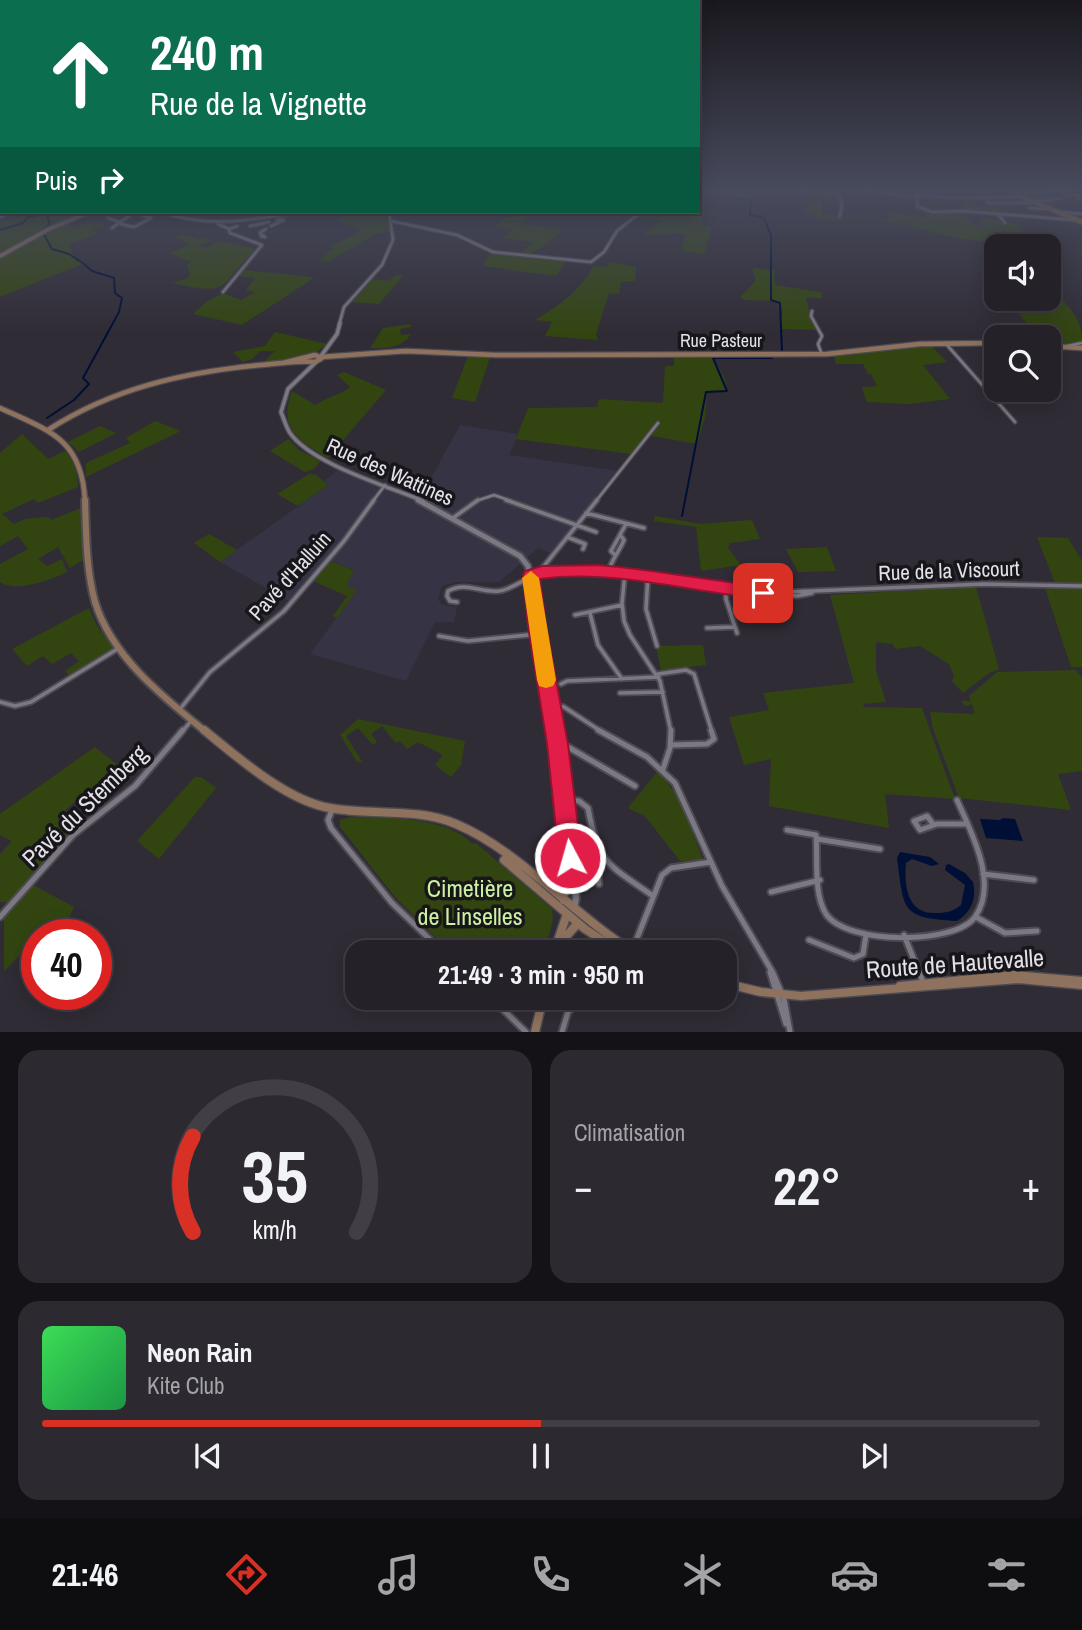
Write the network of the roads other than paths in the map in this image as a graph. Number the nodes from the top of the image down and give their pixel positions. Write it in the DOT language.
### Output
graph roads {
  1 [pos="34,237"];
  2 [pos="241,237"];
  3 [pos="393,237"];
  4 [pos="462,237"];
  5 [pos="613,237"];
  6 [pos="0,256"];
  7 [pos="223,292"];
  8 [pos="812,311"];
  9 [pos="334,339"];
  10 [pos="944,342"];
  11 [pos="984,343"];
  12 [pos="1082,346"];
  13 [pos="1061,347"];
  14 [pos="822,355"];
  15 [pos="311,359"];
  16 [pos="319,359"];
  17 [pos="302,375"];
  18 [pos="0,408"];
  19 [pos="1015,422"];
  20 [pos="658,423"];
  21 [pos="47,429"];
  22 [pos="385,485"];
  23 [pos="586,513"];
  24 [pos="453,518"];
  25 [pos="626,524"];
  26 [pos="576,525"];
  27 [pos="643,528"];
  28 [pos="596,533"];
  29 [pos="567,537"];
  30 [pos="583,550"];
  31 [pos="608,572"];
  32 [pos="625,573"];
  33 [pos="534,575"];
  34 [pos="648,575"];
  35 [pos="1082,586"];
  36 [pos="726,589"];
  37 [pos="457,602"];
  38 [pos="622,605"];
  39 [pos="590,613"];
  40 [pos="575,615"];
  41 [pos="707,628"];
  42 [pos="538,634"];
  43 [pos="439,636"];
  44 [pos="657,646"];
  45 [pos="119,648"];
  46 [pos="658,676"];
  47 [pos="622,679"];
  48 [pos="561,684"];
  49 [pos="664,692"];
  50 [pos="620,693"];
  51 [pos="0,702"];
  52 [pos="551,707"];
  53 [pos="180,709"];
  54 [pos="192,720"];
  55 [pos="557,744"];
  56 [pos="671,745"];
  57 [pos="663,769"];
  58 [pos="635,786"];
  59 [pos="564,800"];
  60 [pos="957,800"];
  61 [pos="332,808"];
  62 [pos="933,824"];
  63 [pos="967,824"];
  64 [pos="788,830"];
  65 [pos="817,837"];
  66 [pos="880,849"];
  67 [pos="570,858"];
  68 [pos="604,859"];
  69 [pos="711,862"];
  70 [pos="982,873"];
  71 [pos="820,880"];
  72 [pos="1034,880"];
  73 [pos="599,884"];
  74 [pos="771,892"];
  75 [pos="653,896"];
  76 [pos="0,904"];
  77 [pos="560,904"];
  78 [pos="8,908"];
  79 [pos="570,912"];
  80 [pos="0,917"];
  81 [pos="976,917"];
  82 [pos="580,921"];
  83 [pos="1037,931"];
  84 [pos="866,935"];
  85 [pos="904,935"];
  86 [pos="431,940"];
  87 [pos="560,940"];
  88 [pos="563,940"];
  89 [pos="605,940"];
  90 [pos="612,940"];
  91 [pos="637,940"];
  92 [pos="809,940"];
  93 [pos="1082,983"];
  94 [pos="924,985"];
  95 [pos="737,986"];
  96 [pos="779,995"];
  97 [pos="504,1010"];
  98 [pos="540,1010"];
  99 [pos="570,1010"];
  100 [pos="526,1031"];
  101 [pos="535,1031"];
  102 [pos="562,1031"];
  103 [pos="789,1031"];
  1 -- 6 [label="main road"];
  2 -- 7 [label="street"];
  3 -- 9 [label="street"];
  4 -- 5 [label="street"];
  8 -- 14 [label="street"];
  9 -- 15 [label="street, Rue des Wattines"];
  9 -- 16 [label="street, Rue des Wattines"];
  10 -- 11 [label="main road, Rue Pasteur"];
  10 -- 14 [label="main road, Rue Pasteur"];
  10 -- 19 [label="street"];
  12 -- 13 [label="main road"];
  14 -- 16 [label="main road, Rue Pasteur"];
  15 -- 16 [label="main road"];
  15 -- 17 [label="street, Rue des Wattines"];
  15 -- 21 [label="main road"];
  16 -- 17 [label="street, Rue des Wattines"];
  17 -- 22 [label="street, Rue des Wattines"];
  18 -- 21 [label="main road"];
  20 -- 23 [label="street"];
  21 -- 45 [label="main road"];
  22 -- 24 [label="street, Rue des Wattines"];
  22 -- 53 [label="street, Pavé d'Halluin"];
  23 -- 25 [label="street"];
  23 -- 26 [label="street"];
  24 -- 26 [label="street"];
  24 -- 33 [label="street, Rue des Wattines"];
  25 -- 27 [label="street"];
  25 -- 31 [label="street"];
  26 -- 28 [label="street"];
  26 -- 29 [label="street"];
  29 -- 30 [label="street"];
  29 -- 33 [label="street"];
  31 -- 32 [label="street, Rue de la Viscourt"];
  31 -- 33 [label="street, Rue de la Viscourt"];
  32 -- 34 [label="street, Rue de la Viscourt"];
  32 -- 38 [label="street"];
  33 -- 37 [label="street"];
  33 -- 42 [label="street"];
  34 -- 36 [label="street, Rue de la Viscourt"];
  34 -- 44 [label="street"];
  35 -- 36 [label="street, Rue de la Viscourt"];
  36 -- 41 [label="street"];
  38 -- 39 [label="street"];
  38 -- 46 [label="street"];
  39 -- 40 [label="street"];
  39 -- 47 [label="street"];
  42 -- 43 [label="street"];
  42 -- 52 [label="street"];
  45 -- 51 [label="street"];
  45 -- 53 [label="main road"];
  46 -- 47 [label="street"];
  46 -- 49 [label="street"];
  46 -- 56 [label="street"];
  47 -- 48 [label="street"];
  49 -- 50 [label="street"];
  49 -- 56 [label="street"];
  52 -- 55 [label="street"];
  52 -- 57 [label="street"];
  53 -- 54 [label="main road"];
  54 -- 61 [label="main road"];
  54 -- 78 [label="street, Pavé du Stemberg"];
  55 -- 58 [label="street"];
  55 -- 59 [label="street"];
  56 -- 57 [label="street"];
  57 -- 69 [label="street"];
  59 -- 67 [label="street"];
  59 -- 68 [label="street"];
  60 -- 63 [label="street"];
  61 -- 77 [label="main road"];
  61 -- 86 [label="street"];
  62 -- 63 [label="street"];
  63 -- 70 [label="street"];
  64 -- 65 [label="street"];
  65 -- 66 [label="street"];
  65 -- 71 [label="street"];
  67 -- 77 [label="street"];
  67 -- 79 [label="street"];
  68 -- 73 [label="street"];
  68 -- 75 [label="street"];
  69 -- 75 [label="street"];
  69 -- 96 [label="street"];
  70 -- 72 [label="street"];
  70 -- 81 [label="street"];
  71 -- 74 [label="street"];
  71 -- 84 [label="street"];
  75 -- 91 [label="street"];
  76 -- 78 [label="street"];
  77 -- 79 [label="main road"];
  78 -- 80 [label="street, Pavé du Stemberg"];
  79 -- 82 [label="main road"];
  79 -- 87 [label="main road"];
  81 -- 83 [label="street"];
  81 -- 85 [label="street"];
  82 -- 88 [label="main road"];
  82 -- 89 [label="main road"];
  82 -- 90 [label="main road"];
  84 -- 85 [label="street"];
  84 -- 92 [label="street"];
  85 -- 94 [label="street"];
  93 -- 94 [label="main road, Route de Hautevalle"];
  94 -- 96 [label="main road, Route de Hautevalle"];
  95 -- 96 [label="main road, Route de Hautevalle"];
  96 -- 103 [label="street"];
  97 -- 100 [label="street"];
  98 -- 101 [label="main road"];
  99 -- 102 [label="street"];
}
